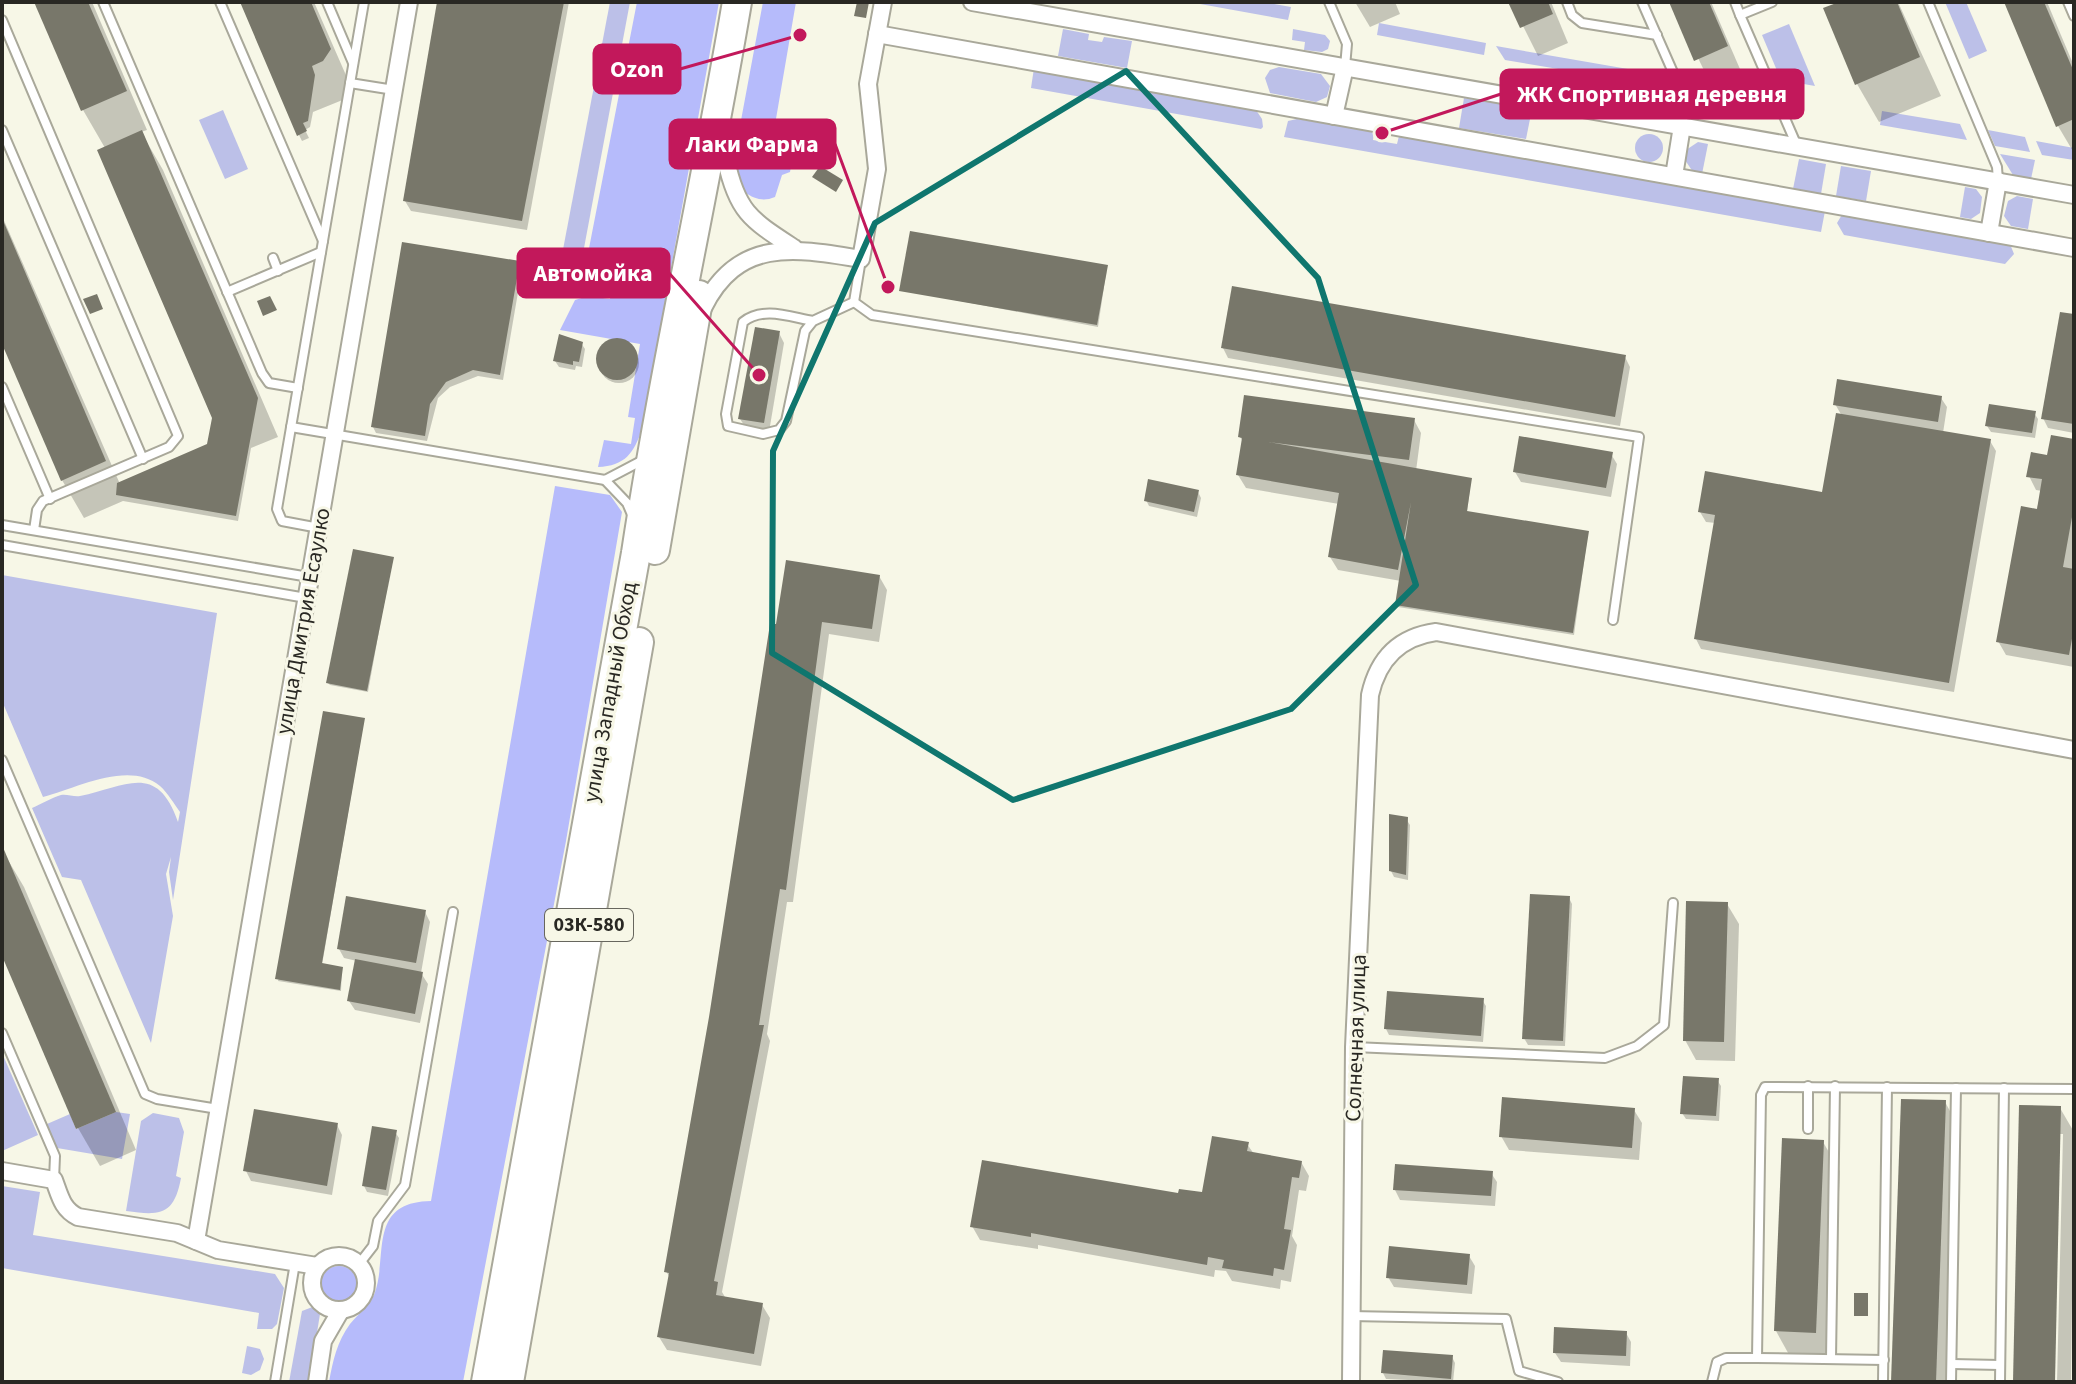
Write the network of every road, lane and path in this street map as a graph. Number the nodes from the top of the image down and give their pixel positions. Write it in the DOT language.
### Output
graph roads {
  1 [pos="103,2"];
  2 [pos="220,2"];
  3 [pos="327,2"];
  4 [pos="364,2"];
  5 [pos="409,2"];
  6 [pos="737,2"];
  7 [pos="754,2"];
  8 [pos="883,2"];
  9 [pos="972,2"];
  10 [pos="1329,2"];
  11 [pos="1567,2"];
  12 [pos="1642,2"];
  13 [pos="1735,2"];
  14 [pos="1772,2"];
  15 [pos="1928,2"];
  16 [pos="2068,2"];
  17 [pos="1740,15"];
  18 [pos="2074,16"];
  19 [pos="2,20"];
  20 [pos="877,34"];
  21 [pos="1657,35"];
  22 [pos="353,64"];
  23 [pos="1345,67"];
  24 [pos="350,83"];
  25 [pos="394,90"];
  26 [pos="1334,116"];
  27 [pos="1682,126"];
  28 [pos="2,130"];
  29 [pos="1797,146"];
  30 [pos="726,160"];
  31 [pos="1674,176"];
  32 [pos="1998,181"];
  33 [pos="2074,195"];
  34 [pos="1989,233"];
  35 [pos="323,242"];
  36 [pos="794,248"];
  37 [pos="2074,248"];
  38 [pos="321,252"];
  39 [pos="273,258"];
  40 [pos="861,259"];
  41 [pos="278,271"];
  42 [pos="227,292"];
  43 [pos="854,302"];
  44 [pos="813,321"];
  45 [pos="693,327"];
  46 [pos="2,387"];
  47 [pos="298,388"];
  48 [pos="291,427"];
  49 [pos="335,435"];
  50 [pos="650,452"];
  51 [pos="143,459"];
  52 [pos="605,480"];
  53 [pos="50,499"];
  54 [pos="3,523"];
  55 [pos="319,528"];
  56 [pos="34,530"];
  57 [pos="639,533"];
  58 [pos="2,545"];
  59 [pos="310,578"];
  60 [pos="307,598"];
  61 [pos="1613,620"];
  62 [pos="2074,750"];
  63 [pos="2,760"];
  64 [pos="1673,903"];
  65 [pos="453,912"];
  66 [pos="2,1033"];
  67 [pos="1354,1047"];
  68 [pos="1808,1086"];
  69 [pos="1835,1086"];
  70 [pos="1887,1087"];
  71 [pos="1956,1088"];
  72 [pos="2004,1088"];
  73 [pos="2074,1089"];
  74 [pos="219,1109"];
  75 [pos="1808,1129"];
  76 [pos="2,1171"];
  77 [pos="54,1180"];
  78 [pos="196,1241"];
  79 [pos="295,1263"];
  80 [pos="359,1264"];
  81 [pos="317,1266"];
  82 [pos="341,1310"];
  83 [pos="1350,1316"];
  84 [pos="1757,1358"];
  85 [pos="1831,1359"];
  86 [pos="1884,1360"];
  87 [pos="1952,1364"];
  88 [pos="2000,1365"];
  89 [pos="491,1379"];
  90 [pos="275,1382"];
  91 [pos="317,1382"];
  92 [pos="1351,1382"];
  93 [pos="1558,1382"];
  94 [pos="1712,1382"];
  95 [pos="1883,1382"];
  96 [pos="1951,1382"];
  97 [pos="2000,1382"];
  1 -- 42 [label="lane"];
  2 -- 35 [label="lane"];
  3 -- 22 [label="lane"];
  4 -- 22 [label="lane"];
  5 -- 25 [label="street, улица Дмитрия Есаулко"];
  6 -- 50 [label="highway, улица Западный Обход / 03К-580"];
  7 -- 30 [label="highway, улица Западный Обход / 03К-580"];
  8 -- 20 [label="street"];
  9 -- 23 [label="street"];
  10 -- 23 [label="lane"];
  11 -- 21 [label="lane"];
  12 -- 21 [label="lane"];
  13 -- 17 [label="lane"];
  14 -- 17 [label="lane"];
  15 -- 32 [label="lane"];
  16 -- 18 [label="lane"];
  17 -- 29 [label="lane"];
  19 -- 51 [label="lane"];
  20 -- 26 [label="street"];
  20 -- 40 [label="street"];
  21 -- 27 [label="lane"];
  22 -- 24 [label="lane"];
  23 -- 26 [label="street"];
  23 -- 27 [label="street"];
  24 -- 25 [label="lane"];
  24 -- 35 [label="lane"];
  25 -- 49 [label="street, улица Дмитрия Есаулко"];
  26 -- 31 [label="street"];
  27 -- 29 [label="street"];
  27 -- 31 [label="street"];
  28 -- 51 [label="lane"];
  29 -- 32 [label="street"];
  30 -- 36 [label="street"];
  30 -- 45 [label="highway, улица Западный Обход / 03К-580"];
  31 -- 34 [label="street"];
  32 -- 33 [label="street"];
  32 -- 34 [label="street"];
  34 -- 37 [label="street"];
  35 -- 38 [label="lane"];
  36 -- 40 [label="street"];
  36 -- 45 [label="street"];
  38 -- 41 [label="lane"];
  38 -- 47 [label="lane"];
  39 -- 41 [label="lane"];
  40 -- 43 [label="lane"];
  41 -- 42 [label="lane"];
  42 -- 47 [label="lane"];
  43 -- 44 [label="lane"];
  43 -- 61 [label="lane"];
  44 -- 44 [label="lane"];
  45 -- 89 [label="highway, улица Западный Обход / 03К-580"];
  46 -- 53 [label="lane"];
  47 -- 48 [label="lane"];
  48 -- 49 [label="lane"];
  48 -- 55 [label="lane"];
  49 -- 52 [label="lane"];
  49 -- 55 [label="street, улица Дмитрия Есаулко"];
  50 -- 52 [label="lane"];
  50 -- 57 [label="highway, улица Западный Обход / 03К-580"];
  51 -- 53 [label="lane"];
  52 -- 57 [label="lane"];
  53 -- 56 [label="lane"];
  54 -- 56 [label="lane"];
  55 -- 59 [label="street, улица Дмитрия Есаулко"];
  56 -- 59 [label="lane"];
  57 -- 89 [label="highway, улица Западный Обход / 03К-580"];
  58 -- 60 [label="lane"];
  59 -- 60 [label="street, улица Дмитрия Есаулко"];
  60 -- 74 [label="street, улица Дмитрия Есаулко"];
  62 -- 67 [label="street, Солнечная улица"];
  63 -- 74 [label="lane"];
  64 -- 67 [label="lane"];
  65 -- 80 [label="lane"];
  66 -- 77 [label="lane"];
  67 -- 83 [label="street, Солнечная улица"];
  68 -- 69 [label="lane"];
  68 -- 75 [label="lane"];
  68 -- 84 [label="lane"];
  69 -- 70 [label="lane"];
  69 -- 85 [label="lane"];
  70 -- 71 [label="lane"];
  70 -- 86 [label="lane"];
  71 -- 72 [label="lane"];
  71 -- 87 [label="lane"];
  72 -- 73 [label="lane"];
  72 -- 88 [label="lane"];
  74 -- 78 [label="street, улица Дмитрия Есаулко"];
  76 -- 77 [label="street"];
  77 -- 78 [label="street"];
  78 -- 79 [label="street"];
  79 -- 81 [label="street"];
  79 -- 90 [label="lane"];
  80 -- 81 [label="street"];
  80 -- 82 [label="street"];
  81 -- 82 [label="street"];
  82 -- 91 [label="street"];
  83 -- 92 [label="street, Солнечная улица"];
  83 -- 93 [label="lane"];
  84 -- 85 [label="lane"];
  84 -- 94 [label="lane"];
  85 -- 86 [label="lane"];
  86 -- 95 [label="lane"];
  87 -- 88 [label="lane"];
  87 -- 96 [label="lane"];
  88 -- 97 [label="lane"];
}
